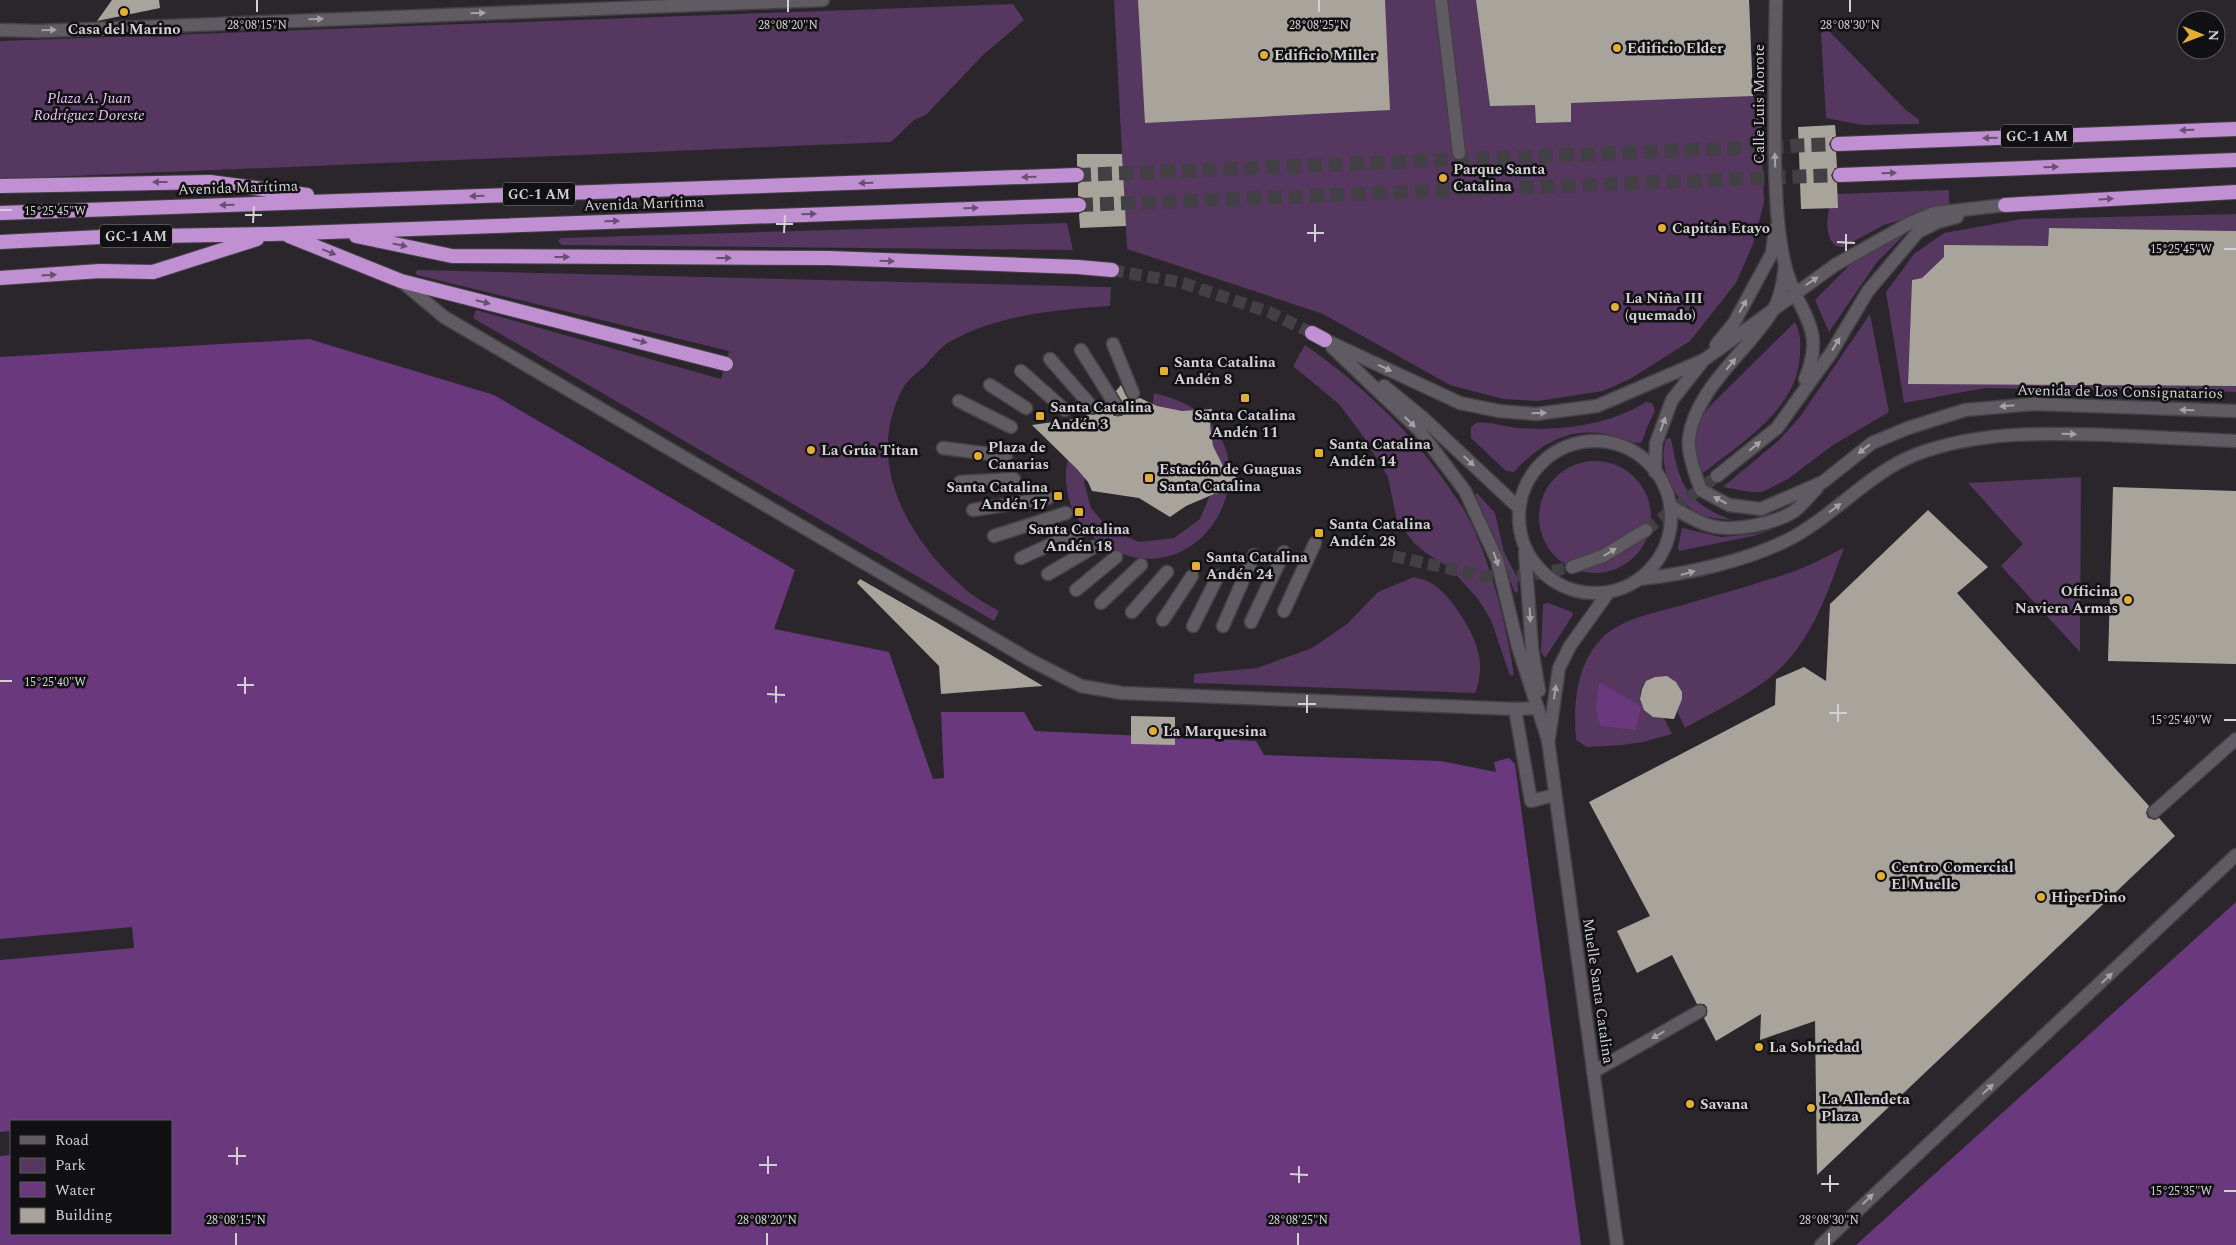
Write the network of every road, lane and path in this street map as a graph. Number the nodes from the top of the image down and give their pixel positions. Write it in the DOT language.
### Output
graph roads {
  1 [pos="823,0"];
  2 [pos="1441,0"];
  3 [pos="1776,0"];
  4 [pos="554,5"];
  5 [pos="0,30"];
  6 [pos="2236,129"];
  7 [pos="1838,144"];
  8 [pos="1459,153"];
  9 [pos="2236,160"];
  10 [pos="1078,175"];
  11 [pos="1840,175"];
  12 [pos="0,186"];
  13 [pos="2236,192"];
  14 [pos="348,201"];
  15 [pos="1079,204"];
  16 [pos="2005,205"];
  17 [pos="1777,208"];
  18 [pos="0,212"];
  19 [pos="336,231"];
  20 [pos="278,234"];
  21 [pos="0,242"];
  22 [pos="1785,266"];
  23 [pos="1112,270"];
  24 [pos="0,278"];
  25 [pos="401,281"];
  26 [pos="1795,292"];
  27 [pos="1773,310"];
  28 [pos="1312,333"];
  29 [pos="1325,340"];
  30 [pos="1113,344"];
  31 [pos="1080,350"];
  32 [pos="1050,359"];
  33 [pos="1704,360"];
  34 [pos="726,364"];
  35 [pos="1021,371"];
  36 [pos="990,385"];
  37 [pos="1132,393"];
  38 [pos="1797,398"];
  39 [pos="959,401"];
  40 [pos="1026,408"];
  41 [pos="1092,408"];
  42 [pos="1118,409"];
  43 [pos="1065,410"];
  44 [pos="2236,411"];
  45 [pos="1011,427"];
  46 [pos="2236,441"];
  47 [pos="943,448"];
  48 [pos="1006,456"];
  49 [pos="1655,472"];
  50 [pos="1717,476"];
  51 [pos="1014,479"];
  52 [pos="960,482"];
  53 [pos="1823,482"];
  54 [pos="1048,498"];
  55 [pos="1670,506"];
  56 [pos="1519,508"];
  57 [pos="973,510"];
  58 [pos="1066,514"];
  59 [pos="1082,530"];
  60 [pos="1646,530"];
  61 [pos="994,536"];
  62 [pos="1315,542"];
  63 [pos="1094,547"];
  64 [pos="1525,549"];
  65 [pos="1284,552"];
  66 [pos="1254,555"];
  67 [pos="1116,557"];
  68 [pos="1022,558"];
  69 [pos="1141,565"];
  70 [pos="1572,567"];
  71 [pos="1166,572"];
  72 [pos="1048,574"];
  73 [pos="1192,576"];
  74 [pos="1218,576"];
  75 [pos="1639,579"];
  76 [pos="1076,590"];
  77 [pos="1608,593"];
  78 [pos="1101,603"];
  79 [pos="1284,611"];
  80 [pos="1132,612"];
  81 [pos="1163,620"];
  82 [pos="1250,622"];
  83 [pos="1194,626"];
  84 [pos="1223,626"];
  85 [pos="1538,708"];
  86 [pos="1515,709"];
  87 [pos="2236,739"];
  88 [pos="1548,740"];
  89 [pos="1555,795"];
  90 [pos="2154,812"];
  91 [pos="2236,855"];
  92 [pos="1700,1011"];
  93 [pos="1593,1072"];
  94 [pos="1617,1245"];
  95 [pos="1821,1245"];
  1 -- 4 [label="street"];
  2 -- 8 [label="street"];
  17 -- 3 [label="street, Calle Luis Morote, one-way"];
  5 -- 4 [label="street, one-way"];
  6 -- 7 [label="highway, GC-1 AM, one-way"];
  11 -- 9 [label="highway, GC-1 AM, one-way"];
  10 -- 14 [label="highway, Avenida Marítima / GC-1 AM, one-way"];
  14 -- 12 [label="highway, one-way"];
  16 -- 13 [label="highway, one-way"];
  14 -- 18 [label="highway, Avenida Marítima / GC-1 AM, one-way"];
  19 -- 15 [label="highway, Avenida Marítima / GC-1 AM, one-way"];
  26 -- 16 [label="street, one-way"];
  38 -- 16 [label="street, one-way"];
  17 -- 22 [label="street"];
  33 -- 17 [label="street, one-way"];
  19 -- 20 [label="highway, Avenida Marítima / GC-1 AM"];
  19 -- 23 [label="highway, one-way"];
  20 -- 21 [label="highway, Avenida Marítima / GC-1 AM"];
  24 -- 20 [label="highway, one-way"];
  20 -- 25 [label="highway, one-way"];
  22 -- 26 [label="street"];
  22 -- 27 [label="street"];
  25 -- 34 [label="highway, one-way"];
  25 -- 86 [label="street"];
  26 -- 27 [label="street"];
  26 -- 38 [label="street"];
  27 -- 33 [label="street"];
  53 -- 27 [label="street, Avenida de Los Consignatarios, one-way"];
  28 -- 29 [label="highway"];
  29 -- 33 [label="street, one-way"];
  29 -- 56 [label="street, one-way"];
  29 -- 85 [label="street, one-way"];
  30 -- 37 [label="street"];
  31 -- 42 [label="street"];
  32 -- 41 [label="street"];
  49 -- 33 [label="street, one-way"];
  35 -- 43 [label="street"];
  36 -- 40 [label="street"];
  50 -- 38 [label="street, one-way"];
  39 -- 45 [label="street"];
  44 -- 53 [label="street, Avenida de Los Consignatarios, one-way"];
  75 -- 46 [label="street, one-way"];
  47 -- 48 [label="street"];
  49 -- 55 [label="street"];
  49 -- 56 [label="street"];
  51 -- 52 [label="street"];
  53 -- 55 [label="street"];
  54 -- 57 [label="street"];
  55 -- 75 [label="street"];
  56 -- 64 [label="street"];
  58 -- 61 [label="street"];
  59 -- 68 [label="street"];
  70 -- 60 [label="street, one-way"];
  62 -- 79 [label="street"];
  63 -- 72 [label="street"];
  64 -- 77 [label="street"];
  64 -- 88 [label="street, one-way"];
  65 -- 82 [label="street"];
  66 -- 84 [label="street"];
  67 -- 76 [label="street"];
  69 -- 78 [label="street"];
  71 -- 80 [label="street"];
  73 -- 81 [label="street"];
  74 -- 83 [label="street"];
  75 -- 77 [label="street"];
  88 -- 77 [label="street, one-way"];
  85 -- 86 [label="street"];
  85 -- 88 [label="street"];
  86 -- 89 [label="street"];
  87 -- 90 [label="street"];
  88 -- 89 [label="street, Muelle Santa Catalina"];
  89 -- 93 [label="street, Muelle Santa Catalina"];
  95 -- 91 [label="street, one-way"];
  92 -- 93 [label="street, one-way"];
  93 -- 94 [label="street, Muelle Santa Catalina"];
}
